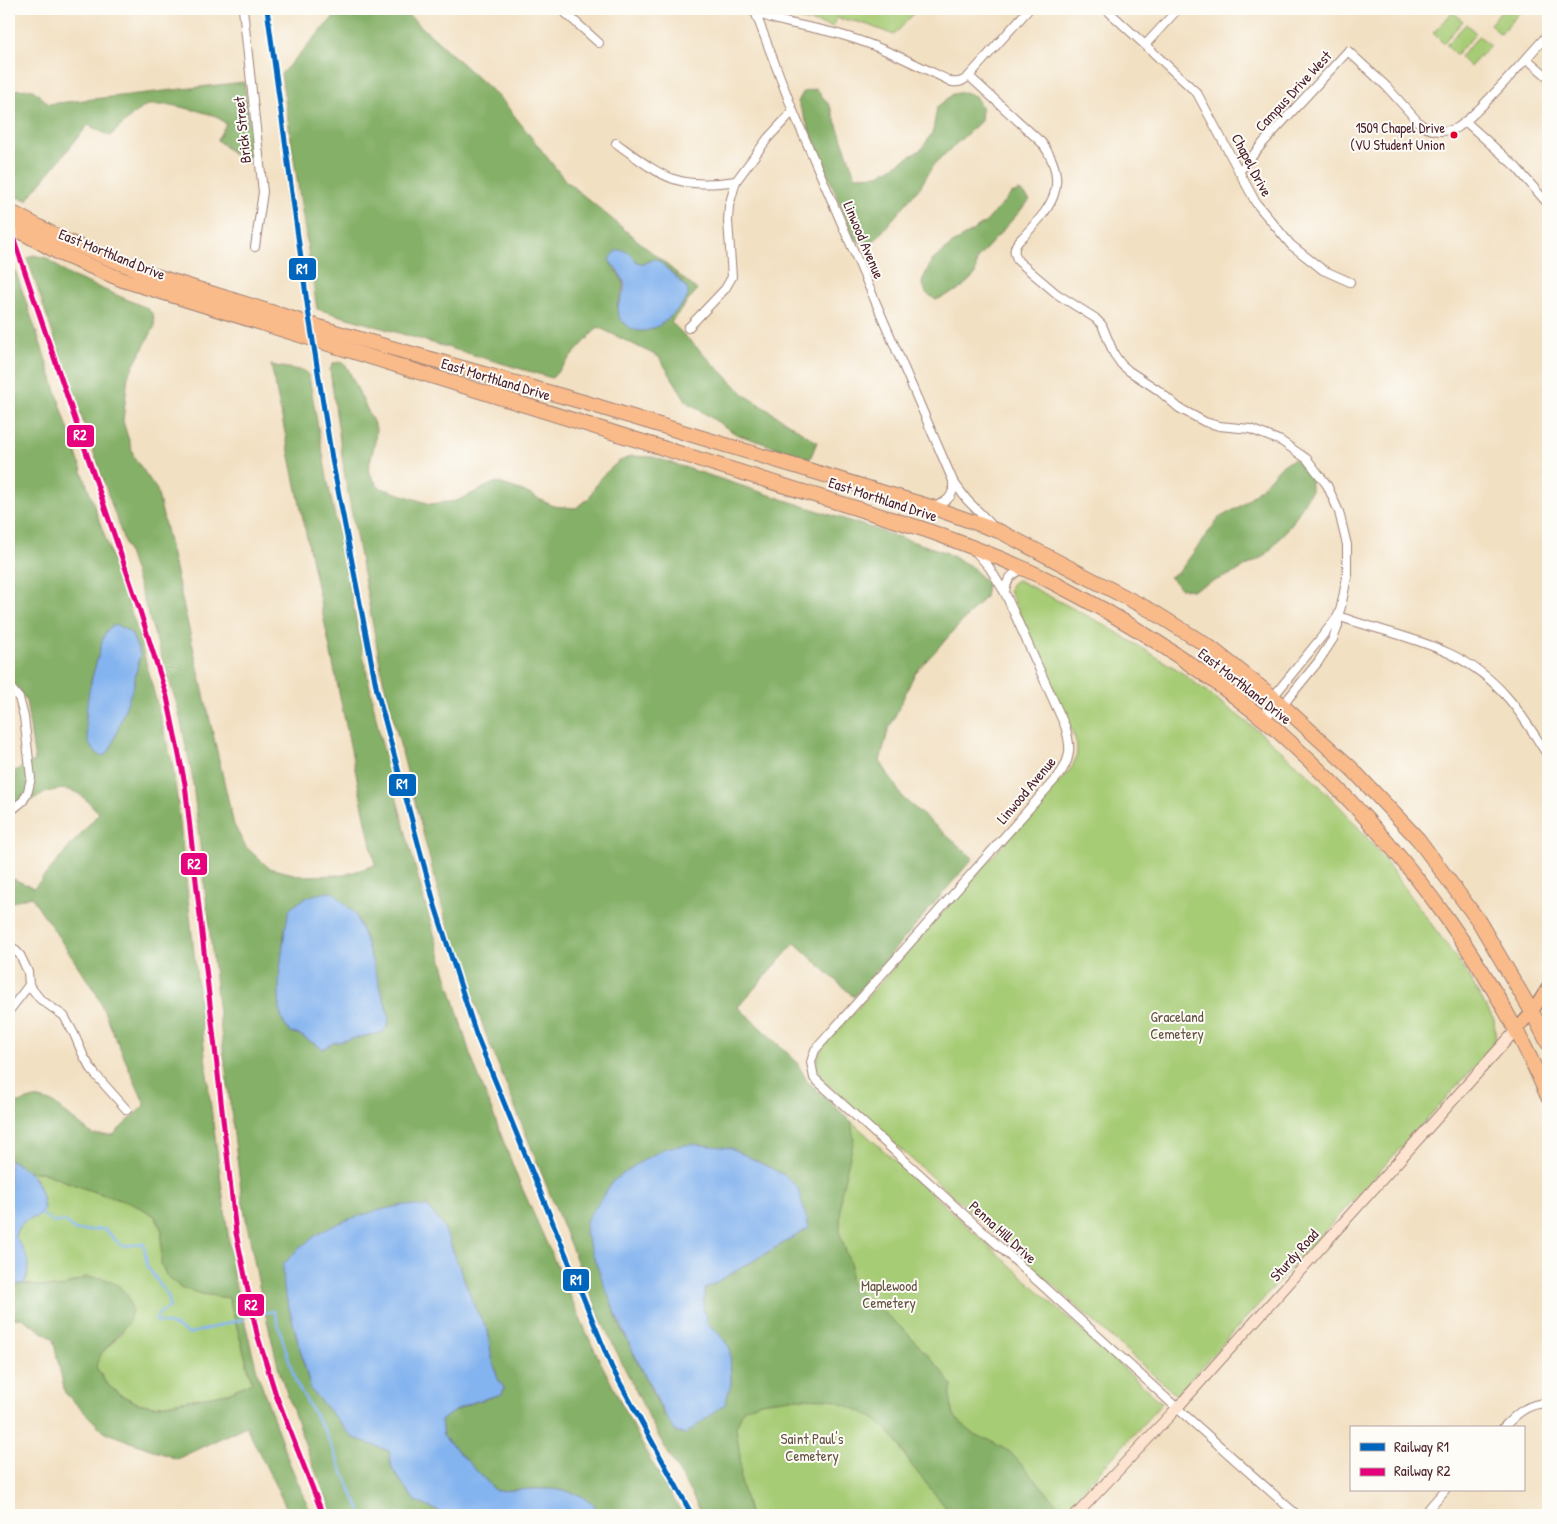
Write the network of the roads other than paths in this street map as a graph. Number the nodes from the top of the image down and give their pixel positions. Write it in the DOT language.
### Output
graph roads {
  1 [pos="243,9"];
  2 [pos="561,9"];
  3 [pos="1029,9"];
  4 [pos="1106,9"];
  5 [pos="1178,9"];
  6 [pos="753,10"];
  7 [pos="1548,34"];
  8 [pos="599,43"];
  9 [pos="1146,44"];
  10 [pos="1526,59"];
  11 [pos="969,76"];
  12 [pos="1548,77"];
  13 [pos="793,111"];
  14 [pos="1465,121"];
  15 [pos="616,143"];
  16 [pos="1239,172"];
  17 [pos="736,181"];
  18 [pos="1548,204"];
  19 [pos="9,211"];
  20 [pos="9,225"];
  21 [pos="255,247"];
  22 [pos="1350,282"];
  23 [pos="688,328"];
  24 [pos="953,481"];
  25 [pos="931,507"];
  26 [pos="1001,532"];
  27 [pos="970,546"];
  28 [pos="1024,568"];
  29 [pos="1005,593"];
  30 [pos="1338,616"];
  31 [pos="9,686"];
  32 [pos="1277,701"];
  33 [pos="1263,718"];
  34 [pos="1548,756"];
  35 [pos="9,812"];
  36 [pos="9,944"];
  37 [pos="905,950"];
  38 [pos="29,985"];
  39 [pos="1548,987"];
  40 [pos="1548,1001"];
  41 [pos="9,1012"];
  42 [pos="1532,1012"];
  43 [pos="1516,1030"];
  44 [pos="1548,1043"];
  45 [pos="1548,1097"];
  46 [pos="127,1110"];
  47 [pos="1548,1403"];
  48 [pos="1177,1408"];
  49 [pos="1505,1426"];
  50 [pos="1444,1492"];
  51 [pos="1076,1515"];
  52 [pos="1297,1515"];
  53 [pos="1423,1515"];
  1 -- 21 [label="street, Brick Street"];
  2 -- 8 [label="street"];
  3 -- 11 [label="street"];
  4 -- 9 [label="street, Chapel Drive"];
  5 -- 9 [label="street"];
  6 -- 11 [label="street"];
  6 -- 13 [label="street, Linwood Avenue"];
  7 -- 10 [label="street"];
  9 -- 16 [label="street, Chapel Drive"];
  10 -- 12 [label="street"];
  10 -- 14 [label="street"];
  11 -- 30 [label="street"];
  13 -- 17 [label="street"];
  13 -- 24 [label="street, Linwood Avenue"];
  14 -- 16 [label="street, Campus Drive West"];
  14 -- 18 [label="street"];
  15 -- 17 [label="street"];
  16 -- 22 [label="street, Chapel Drive"];
  17 -- 23 [label="street"];
  19 -- 25 [label="highway, East Morthland Drive"];
  20 -- 27 [label="highway, East Morthland Drive"];
  24 -- 25 [label="street"];
  24 -- 26 [label="street, Linwood Avenue"];
  25 -- 26 [label="highway, East Morthland Drive"];
  26 -- 32 [label="highway, East Morthland Drive"];
  27 -- 28 [label="highway, East Morthland Drive"];
  27 -- 29 [label="street, Linwood Avenue"];
  28 -- 29 [label="street"];
  28 -- 33 [label="highway, East Morthland Drive"];
  29 -- 37 [label="street, Linwood Avenue"];
  30 -- 32 [label="street"];
  30 -- 32 [label="street"];
  30 -- 34 [label="street"];
  31 -- 35 [label="street"];
  32 -- 33 [label="street"];
  32 -- 33 [label="street"];
  32 -- 42 [label="highway, East Morthland Drive"];
  33 -- 43 [label="highway, East Morthland Drive"];
  36 -- 38 [label="street"];
  37 -- 48 [label="street, Penna Hill Drive"];
  38 -- 41 [label="street"];
  38 -- 46 [label="street"];
  39 -- 42 [label="main road, Sturdy Road"];
  40 -- 42 [label="main road, Sturdy Road"];
  42 -- 43 [label="main road, Sturdy Road"];
  42 -- 44 [label="highway, East Morthland Drive"];
  43 -- 45 [label="highway, East Morthland Drive"];
  43 -- 48 [label="street, Sturdy Road"];
  47 -- 49 [label="street"];
  48 -- 51 [label="street, Sturdy Road"];
  48 -- 52 [label="street, Penna Hill Drive"];
  50 -- 53 [label="street"];
}
